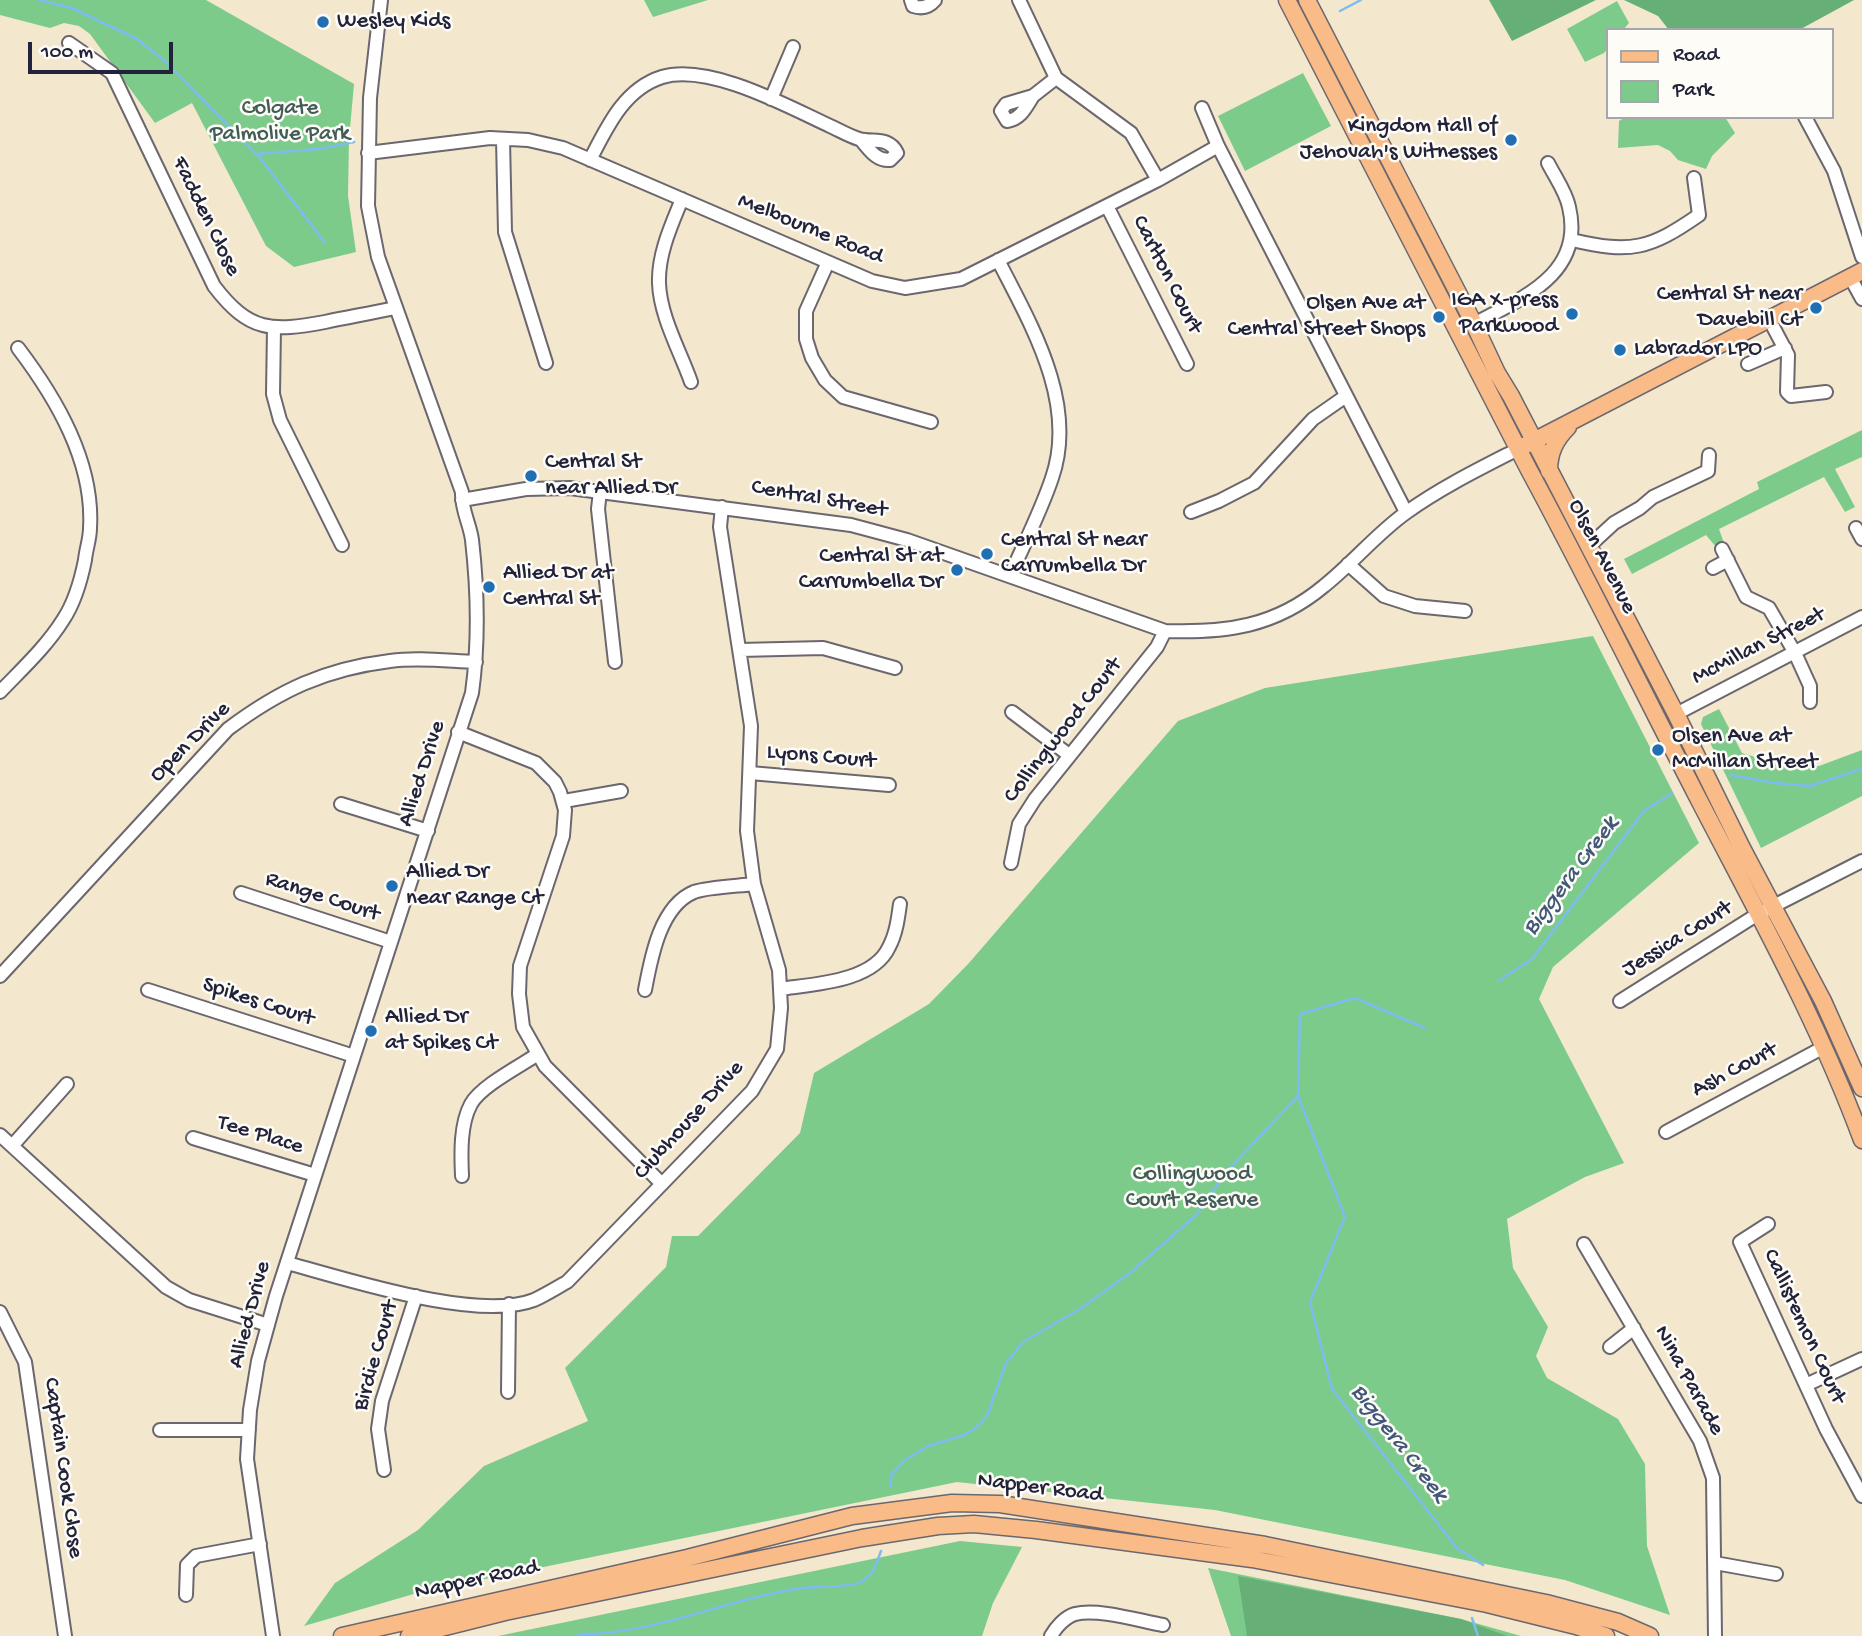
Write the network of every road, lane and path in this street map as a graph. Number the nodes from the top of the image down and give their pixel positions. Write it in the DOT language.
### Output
graph roads {
  1 [pos="381,0"];
  2 [pos="911,0"];
  3 [pos="935,0"];
  4 [pos="1019,0"];
  5 [pos="1287,0"];
  6 [pos="1307,0"];
  7 [pos="69,43"];
  8 [pos="793,47"];
  9 [pos="1056,78"];
  10 [pos="1033,96"];
  11 [pos="771,99"];
  12 [pos="1202,108"];
  13 [pos="1806,119"];
  14 [pos="503,139"];
  15 [pos="860,139"];
  16 [pos="1218,146"];
  17 [pos="368,153"];
  18 [pos="590,160"];
  19 [pos="1548,163"];
  20 [pos="1694,178"];
  21 [pos="1158,180"];
  22 [pos="682,199"];
  23 [pos="1107,206"];
  24 [pos="1572,240"];
  25 [pos="1862,257"];
  26 [pos="998,260"];
  27 [pos="828,262"];
  28 [pos="1856,274"];
  29 [pos="1862,299"];
  30 [pos="396,308"];
  31 [pos="1769,319"];
  32 [pos="1474,324"];
  33 [pos="274,328"];
  34 [pos="18,348"];
  35 [pos="1785,348"];
  36 [pos="546,363"];
  37 [pos="1187,364"];
  38 [pos="1748,364"];
  39 [pos="691,382"];
  40 [pos="1826,392"];
  41 [pos="1346,396"];
  42 [pos="1575,421"];
  43 [pos="931,422"];
  44 [pos="1526,445"];
  45 [pos="1709,455"];
  46 [pos="1549,471"];
  47 [pos="600,491"];
  48 [pos="462,500"];
  49 [pos="722,507"];
  50 [pos="1191,512"];
  51 [pos="1406,512"];
  52 [pos="342,545"];
  53 [pos="1589,546"];
  54 [pos="1348,564"];
  55 [pos="1713,568"];
  56 [pos="1010,576"];
  57 [pos="1465,611"];
  58 [pos="1862,617"];
  59 [pos="1165,631"];
  60 [pos="740,650"];
  61 [pos="1795,653"];
  62 [pos="476,662"];
  63 [pos="615,662"];
  64 [pos="895,668"];
  65 [pos="0,692"];
  66 [pos="1810,702"];
  67 [pos="1012,712"];
  68 [pos="1675,714"];
  69 [pos="458,732"];
  70 [pos="1069,755"];
  71 [pos="750,773"];
  72 [pos="889,785"];
  73 [pos="621,791"];
  74 [pos="564,801"];
  75 [pos="341,804"];
  76 [pos="428,831"];
  77 [pos="1862,862"];
  78 [pos="1012,863"];
  79 [pos="754,884"];
  80 [pos="241,893"];
  81 [pos="900,904"];
  82 [pos="1774,907"];
  83 [pos="1758,914"];
  84 [pos="391,942"];
  85 [pos="0,976"];
  86 [pos="780,989"];
  87 [pos="149,990"];
  88 [pos="645,990"];
  89 [pos="1620,1001"];
  90 [pos="1824,1047"];
  91 [pos="538,1055"];
  92 [pos="354,1056"];
  93 [pos="67,1084"];
  94 [pos="1862,1088"];
  95 [pos="1666,1132"];
  96 [pos="0,1135"];
  97 [pos="192,1138"];
  98 [pos="1862,1140"];
  99 [pos="12,1146"];
  100 [pos="315,1175"];
  101 [pos="462,1176"];
  102 [pos="662,1184"];
  103 [pos="1768,1224"];
  104 [pos="1584,1244"];
  105 [pos="286,1263"];
  106 [pos="416,1296"];
  107 [pos="509,1304"];
  108 [pos="0,1312"];
  109 [pos="268,1325"];
  110 [pos="1634,1328"];
  111 [pos="1610,1347"];
  112 [pos="1862,1359"];
  113 [pos="1808,1384"];
  114 [pos="508,1392"];
  115 [pos="160,1430"];
  116 [pos="249,1430"];
  117 [pos="384,1470"];
  118 [pos="1862,1496"];
  119 [pos="260,1544"];
  120 [pos="1715,1563"];
  121 [pos="1776,1574"];
  122 [pos="186,1595"];
  123 [pos="1163,1625"];
  124 [pos="65,1636"];
  125 [pos="273,1636"];
  126 [pos="342,1636"];
  127 [pos="409,1636"];
  128 [pos="1051,1636"];
  129 [pos="1605,1636"];
  130 [pos="1650,1636"];
  131 [pos="1715,1636"];
  1 -- 17 [label="street, Allied Drive"];
  2 -- 3 [label="street"];
  4 -- 9 [label="street"];
  5 -- 44 [label="main road, Olsen Avenue"];
  6 -- 32 [label="main road, Olsen Avenue"];
  7 -- 33 [label="street, Fadden Close"];
  8 -- 11 [label="street"];
  9 -- 10 [label="street"];
  9 -- 21 [label="street"];
  11 -- 15 [label="street"];
  11 -- 18 [label="street"];
  12 -- 16 [label="street"];
  13 -- 25 [label="street"];
  14 -- 17 [label="street, Melbourne Road"];
  14 -- 18 [label="street, Melbourne Road"];
  14 -- 36 [label="street"];
  16 -- 21 [label="street, Melbourne Road"];
  16 -- 41 [label="street"];
  17 -- 30 [label="street, Allied Drive"];
  18 -- 22 [label="street, Melbourne Road"];
  19 -- 24 [label="street"];
  20 -- 24 [label="street"];
  21 -- 23 [label="street, Melbourne Road"];
  22 -- 27 [label="street, Melbourne Road"];
  22 -- 39 [label="street"];
  23 -- 26 [label="street, Melbourne Road"];
  23 -- 37 [label="street, Carlton Court"];
  24 -- 32 [label="street"];
  26 -- 27 [label="street, Melbourne Road"];
  26 -- 56 [label="street"];
  27 -- 43 [label="street"];
  28 -- 29 [label="street"];
  28 -- 31 [label="main road, Central Street"];
  30 -- 33 [label="street, Fadden Close"];
  30 -- 48 [label="street, Allied Drive"];
  31 -- 35 [label="street"];
  31 -- 42 [label="main road, Central Street"];
  32 -- 44 [label="main road, Olsen Avenue"];
  33 -- 52 [label="street"];
  34 -- 65 [label="street"];
  35 -- 38 [label="street"];
  35 -- 40 [label="street"];
  41 -- 50 [label="street"];
  41 -- 51 [label="street"];
  42 -- 44 [label="main road, Central Street"];
  42 -- 46 [label="main road"];
  44 -- 46 [label="main road, Olsen Avenue"];
  44 -- 51 [label="street, Central Street"];
  44 -- 83 [label="main road, Olsen Avenue"];
  45 -- 53 [label="street"];
  46 -- 53 [label="main road, Olsen Avenue"];
  47 -- 48 [label="street, Central Street"];
  47 -- 49 [label="street, Central Street"];
  47 -- 63 [label="street"];
  48 -- 62 [label="street, Allied Drive"];
  49 -- 56 [label="street, Central Street"];
  49 -- 60 [label="street, Clubhouse Drive"];
  51 -- 54 [label="street, Central Street"];
  53 -- 68 [label="main road, Olsen Avenue"];
  54 -- 57 [label="street"];
  54 -- 59 [label="street, Central Street"];
  55 -- 61 [label="street"];
  56 -- 59 [label="street, Central Street"];
  58 -- 61 [label="street, McMillan Street"];
  59 -- 70 [label="street, Collingwood Court"];
  60 -- 64 [label="street"];
  60 -- 71 [label="street, Clubhouse Drive"];
  61 -- 66 [label="street"];
  61 -- 68 [label="street, McMillan Street"];
  62 -- 69 [label="street, Allied Drive"];
  62 -- 85 [label="street, Open Drive"];
  67 -- 70 [label="street"];
  68 -- 82 [label="main road, Olsen Avenue"];
  69 -- 74 [label="street"];
  69 -- 76 [label="street, Allied Drive"];
  70 -- 78 [label="street, Collingwood Court"];
  71 -- 72 [label="street, Lyons Court"];
  71 -- 79 [label="street, Clubhouse Drive"];
  73 -- 74 [label="street"];
  74 -- 91 [label="street"];
  75 -- 76 [label="street"];
  76 -- 84 [label="street, Allied Drive"];
  77 -- 82 [label="street, Jessica Court"];
  79 -- 86 [label="street, Clubhouse Drive"];
  79 -- 88 [label="street"];
  80 -- 84 [label="street, Range Court"];
  81 -- 86 [label="street"];
  82 -- 83 [label="street, Jessica Court"];
  82 -- 94 [label="main road, Olsen Avenue"];
  83 -- 89 [label="street, Jessica Court"];
  83 -- 90 [label="main road, Olsen Avenue"];
  84 -- 92 [label="street, Allied Drive"];
  86 -- 102 [label="street, Clubhouse Drive"];
  87 -- 92 [label="street, Spikes Court"];
  90 -- 95 [label="street, Ash Court"];
  90 -- 98 [label="main road, Olsen Avenue"];
  91 -- 101 [label="street"];
  91 -- 102 [label="street"];
  92 -- 100 [label="street, Allied Drive"];
  93 -- 99 [label="street"];
  96 -- 99 [label="street"];
  97 -- 100 [label="street, Tee Place"];
  99 -- 109 [label="street"];
  100 -- 105 [label="street, Allied Drive"];
  102 -- 107 [label="street, Clubhouse Drive"];
  103 -- 113 [label="street, Callistemon Court"];
  104 -- 110 [label="street, Nina Parade"];
  105 -- 106 [label="street, Clubhouse Drive"];
  105 -- 109 [label="street, Allied Drive"];
  106 -- 107 [label="street, Clubhouse Drive"];
  106 -- 117 [label="street, Birdie Court"];
  107 -- 114 [label="street"];
  108 -- 124 [label="street, Captain Cook Close"];
  109 -- 116 [label="street, Allied Drive"];
  110 -- 111 [label="street"];
  110 -- 120 [label="street, Nina Parade"];
  112 -- 113 [label="street"];
  113 -- 118 [label="street, Callistemon Court"];
  115 -- 116 [label="street"];
  116 -- 119 [label="street, Allied Drive"];
  119 -- 122 [label="street"];
  119 -- 125 [label="street, Allied Drive"];
  120 -- 121 [label="street"];
  120 -- 131 [label="street, Nina Parade"];
  123 -- 128 [label="street"];
  126 -- 130 [label="main road, Napper Road"];
  127 -- 129 [label="main road, Napper Road"];
}
